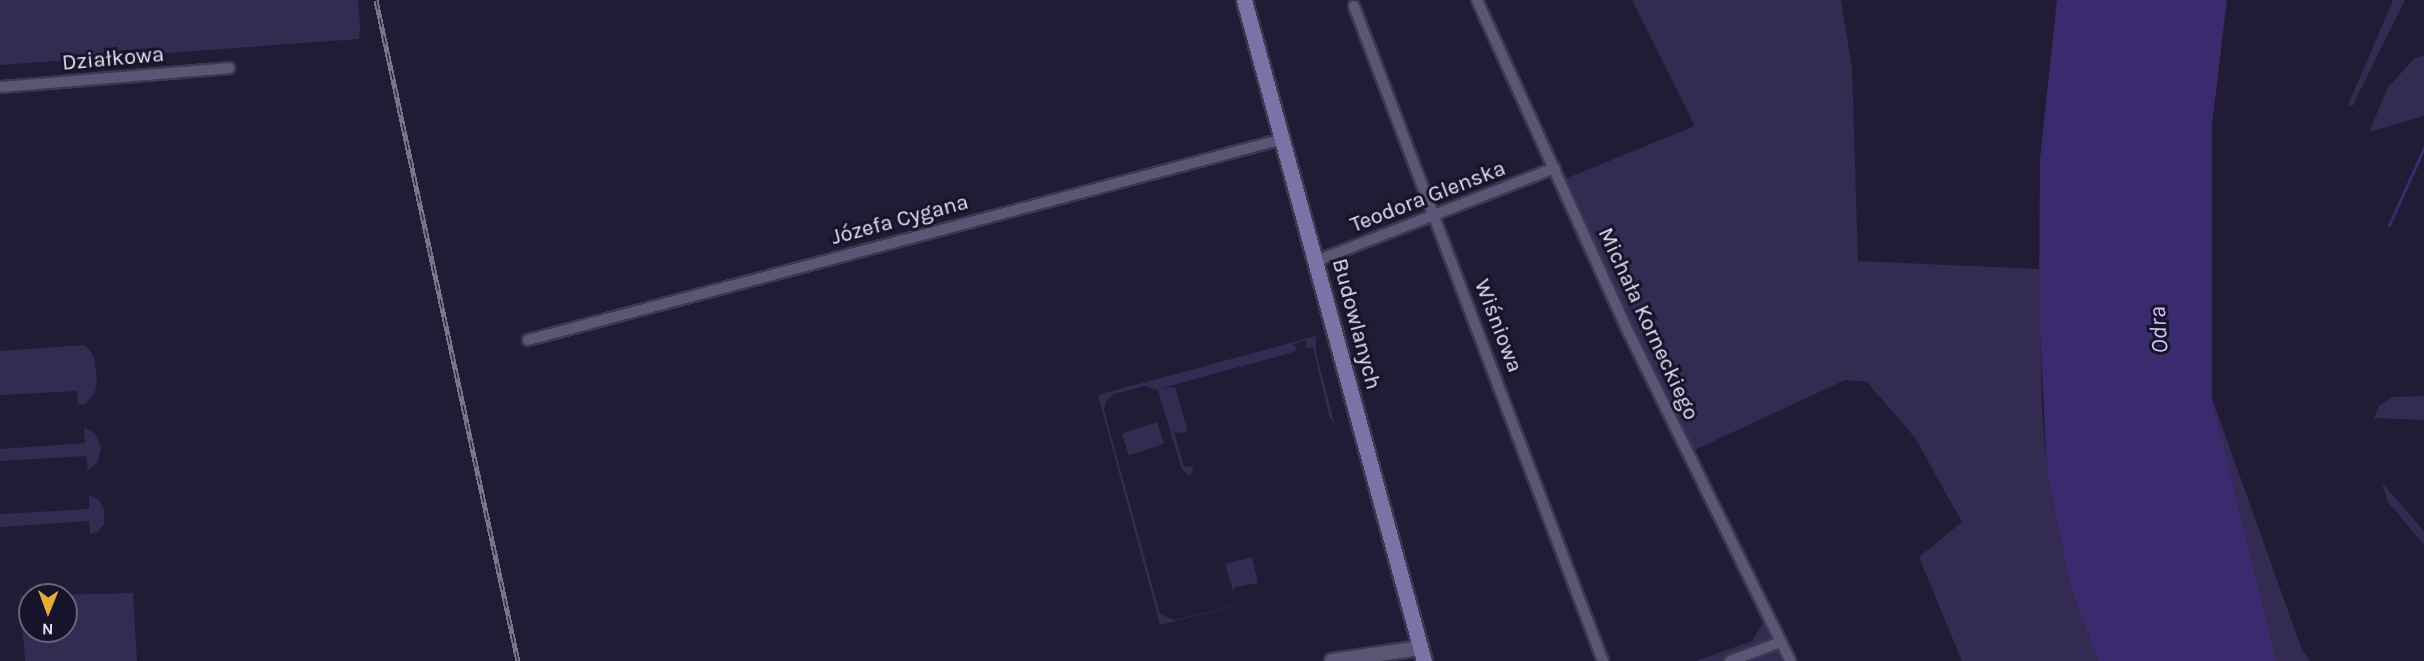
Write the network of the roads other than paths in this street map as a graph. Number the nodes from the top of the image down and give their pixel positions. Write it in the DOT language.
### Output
graph roads {
  1 [pos="1244,0"];
  2 [pos="1476,0"];
  3 [pos="1354,6"];
  4 [pos="229,68"];
  5 [pos="0,87"];
  6 [pos="1282,139"];
  7 [pos="1554,168"];
  8 [pos="1436,215"];
  9 [pos="1316,261"];
  10 [pos="528,340"];
  11 [pos="1781,642"];
  12 [pos="1422,654"];
  13 [pos="1332,661"];
  14 [pos="1603,661"];
  15 [pos="1730,661"];
  16 [pos="1790,661"];
  1 -- 6 [label="main road, Budowlanych"];
  2 -- 7 [label="street, Michała Korneckiego"];
  3 -- 8 [label="street, Wiśniowa"];
  4 -- 5 [label="street, Działkowa"];
  6 -- 9 [label="main road, Budowlanych"];
  6 -- 10 [label="street, Józefa Cygana"];
  7 -- 8 [label="street, Teodora Glenska"];
  7 -- 11 [label="street, Michała Korneckiego"];
  8 -- 9 [label="street, Teodora Glenska"];
  8 -- 14 [label="street, Wiśniowa"];
  9 -- 12 [label="main road, Budowlanych"];
  11 -- 15 [label="street"];
  11 -- 16 [label="street, Michała Korneckiego"];
  12 -- 13 [label="street"];
}
